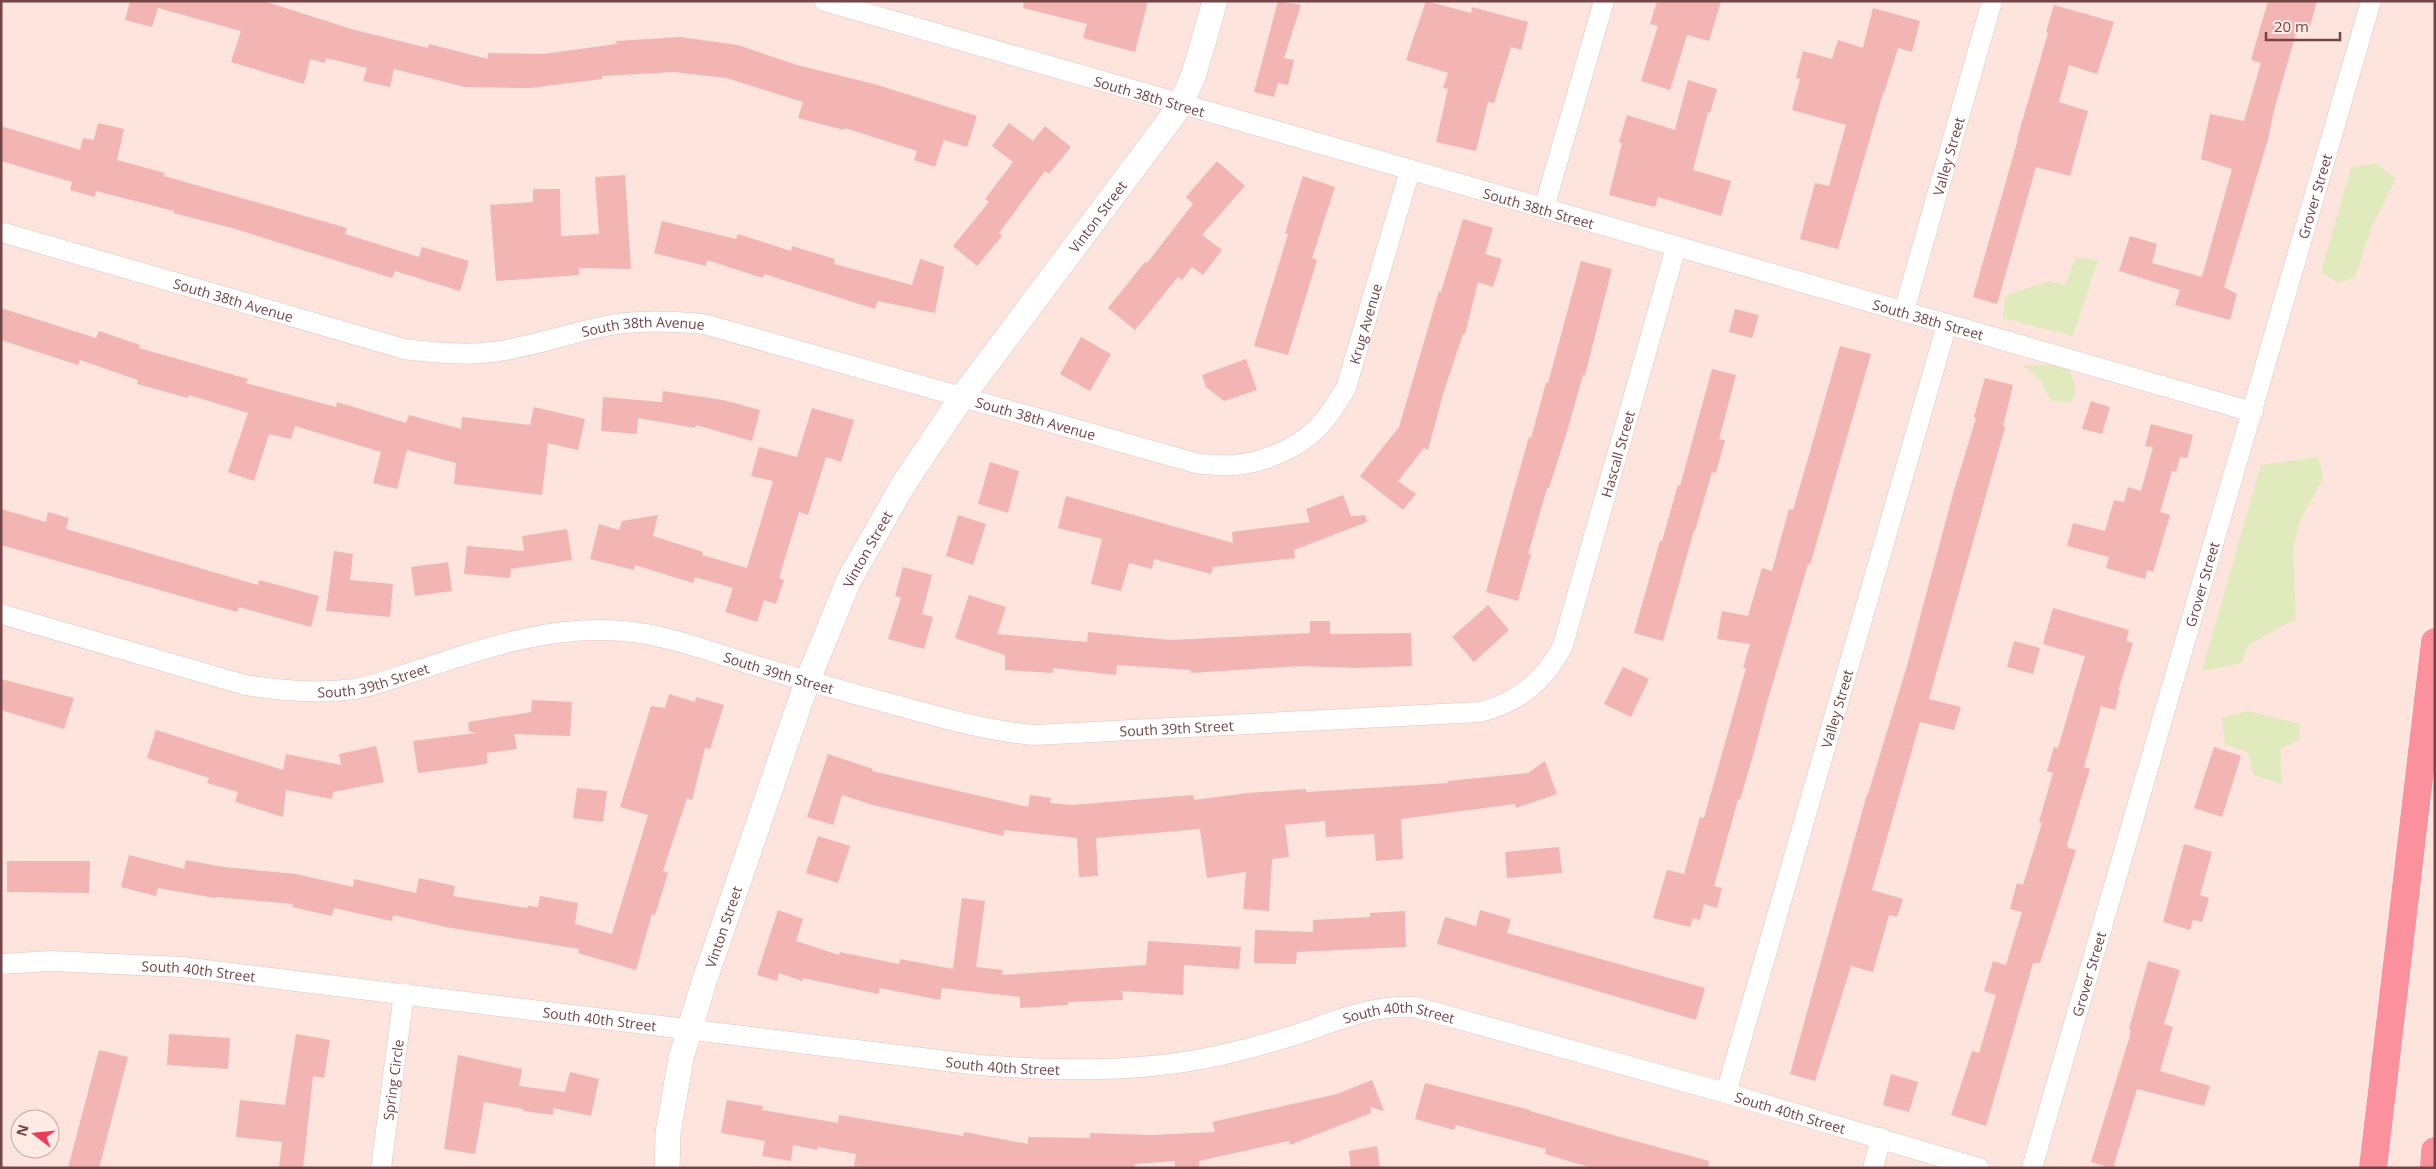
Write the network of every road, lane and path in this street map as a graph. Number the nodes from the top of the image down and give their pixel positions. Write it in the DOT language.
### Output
graph roads {
  1 [pos="1215,1"];
  2 [pos="1604,1"];
  3 [pos="1992,1"];
  4 [pos="2371,1"];
  5 [pos="831,2"];
  6 [pos="1180,106"];
  7 [pos="1410,170"];
  8 [pos="1544,208"];
  9 [pos="1,232"];
  10 [pos="1676,247"];
  11 [pos="1904,311"];
  12 [pos="1948,324"];
  13 [pos="962,397"];
  14 [pos="2253,412"];
  15 [pos="1283,452"];
  16 [pos="1,614"];
  17 [pos="2435,642"];
  18 [pos="1555,660"];
  19 [pos="807,682"];
  20 [pos="1,964"];
  21 [pos="404,994"];
  22 [pos="689,1030"];
  23 [pos="1726,1093"];
  24 [pos="1882,1138"];
  25 [pos="2435,1151"];
  26 [pos="382,1168"];
  27 [pos="667,1168"];
  28 [pos="1873,1168"];
  29 [pos="1979,1168"];
  30 [pos="2032,1168"];
  31 [pos="2373,1168"];
  32 [pos="2434,1168"];
  1 -- 6 [label="street, Vinton Street"];
  2 -- 8 [label="street"];
  3 -- 11 [label="street, Valley Street"];
  4 -- 14 [label="street, Grover Street"];
  5 -- 6 [label="street, South 38th Street"];
  6 -- 7 [label="street, South 38th Street"];
  6 -- 13 [label="street, Vinton Street"];
  7 -- 8 [label="street, South 38th Street"];
  7 -- 15 [label="street, Krug Avenue"];
  8 -- 10 [label="street, South 38th Street"];
  9 -- 13 [label="street, South 38th Avenue"];
  10 -- 11 [label="street, South 38th Street"];
  10 -- 18 [label="street, Hascall Street"];
  11 -- 12 [label="street, South 38th Street"];
  12 -- 14 [label="street, South 38th Street"];
  12 -- 23 [label="street, Valley Street"];
  13 -- 15 [label="street, South 38th Avenue"];
  13 -- 19 [label="street, Vinton Street"];
  14 -- 30 [label="street, Grover Street"];
  16 -- 19 [label="street, South 39th Street"];
  17 -- 31 [label="highway"];
  18 -- 19 [label="street, South 39th Street"];
  19 -- 22 [label="street, Vinton Street"];
  20 -- 21 [label="street, South 40th Street"];
  21 -- 22 [label="street, South 40th Street"];
  21 -- 26 [label="street, Spring Circle"];
  22 -- 23 [label="street, South 40th Street"];
  22 -- 27 [label="street, Vinton Street"];
  23 -- 24 [label="street, South 40th Street"];
  24 -- 28 [label="street"];
  24 -- 29 [label="street, South 40th Street"];
  25 -- 32 [label="highway"];
}
